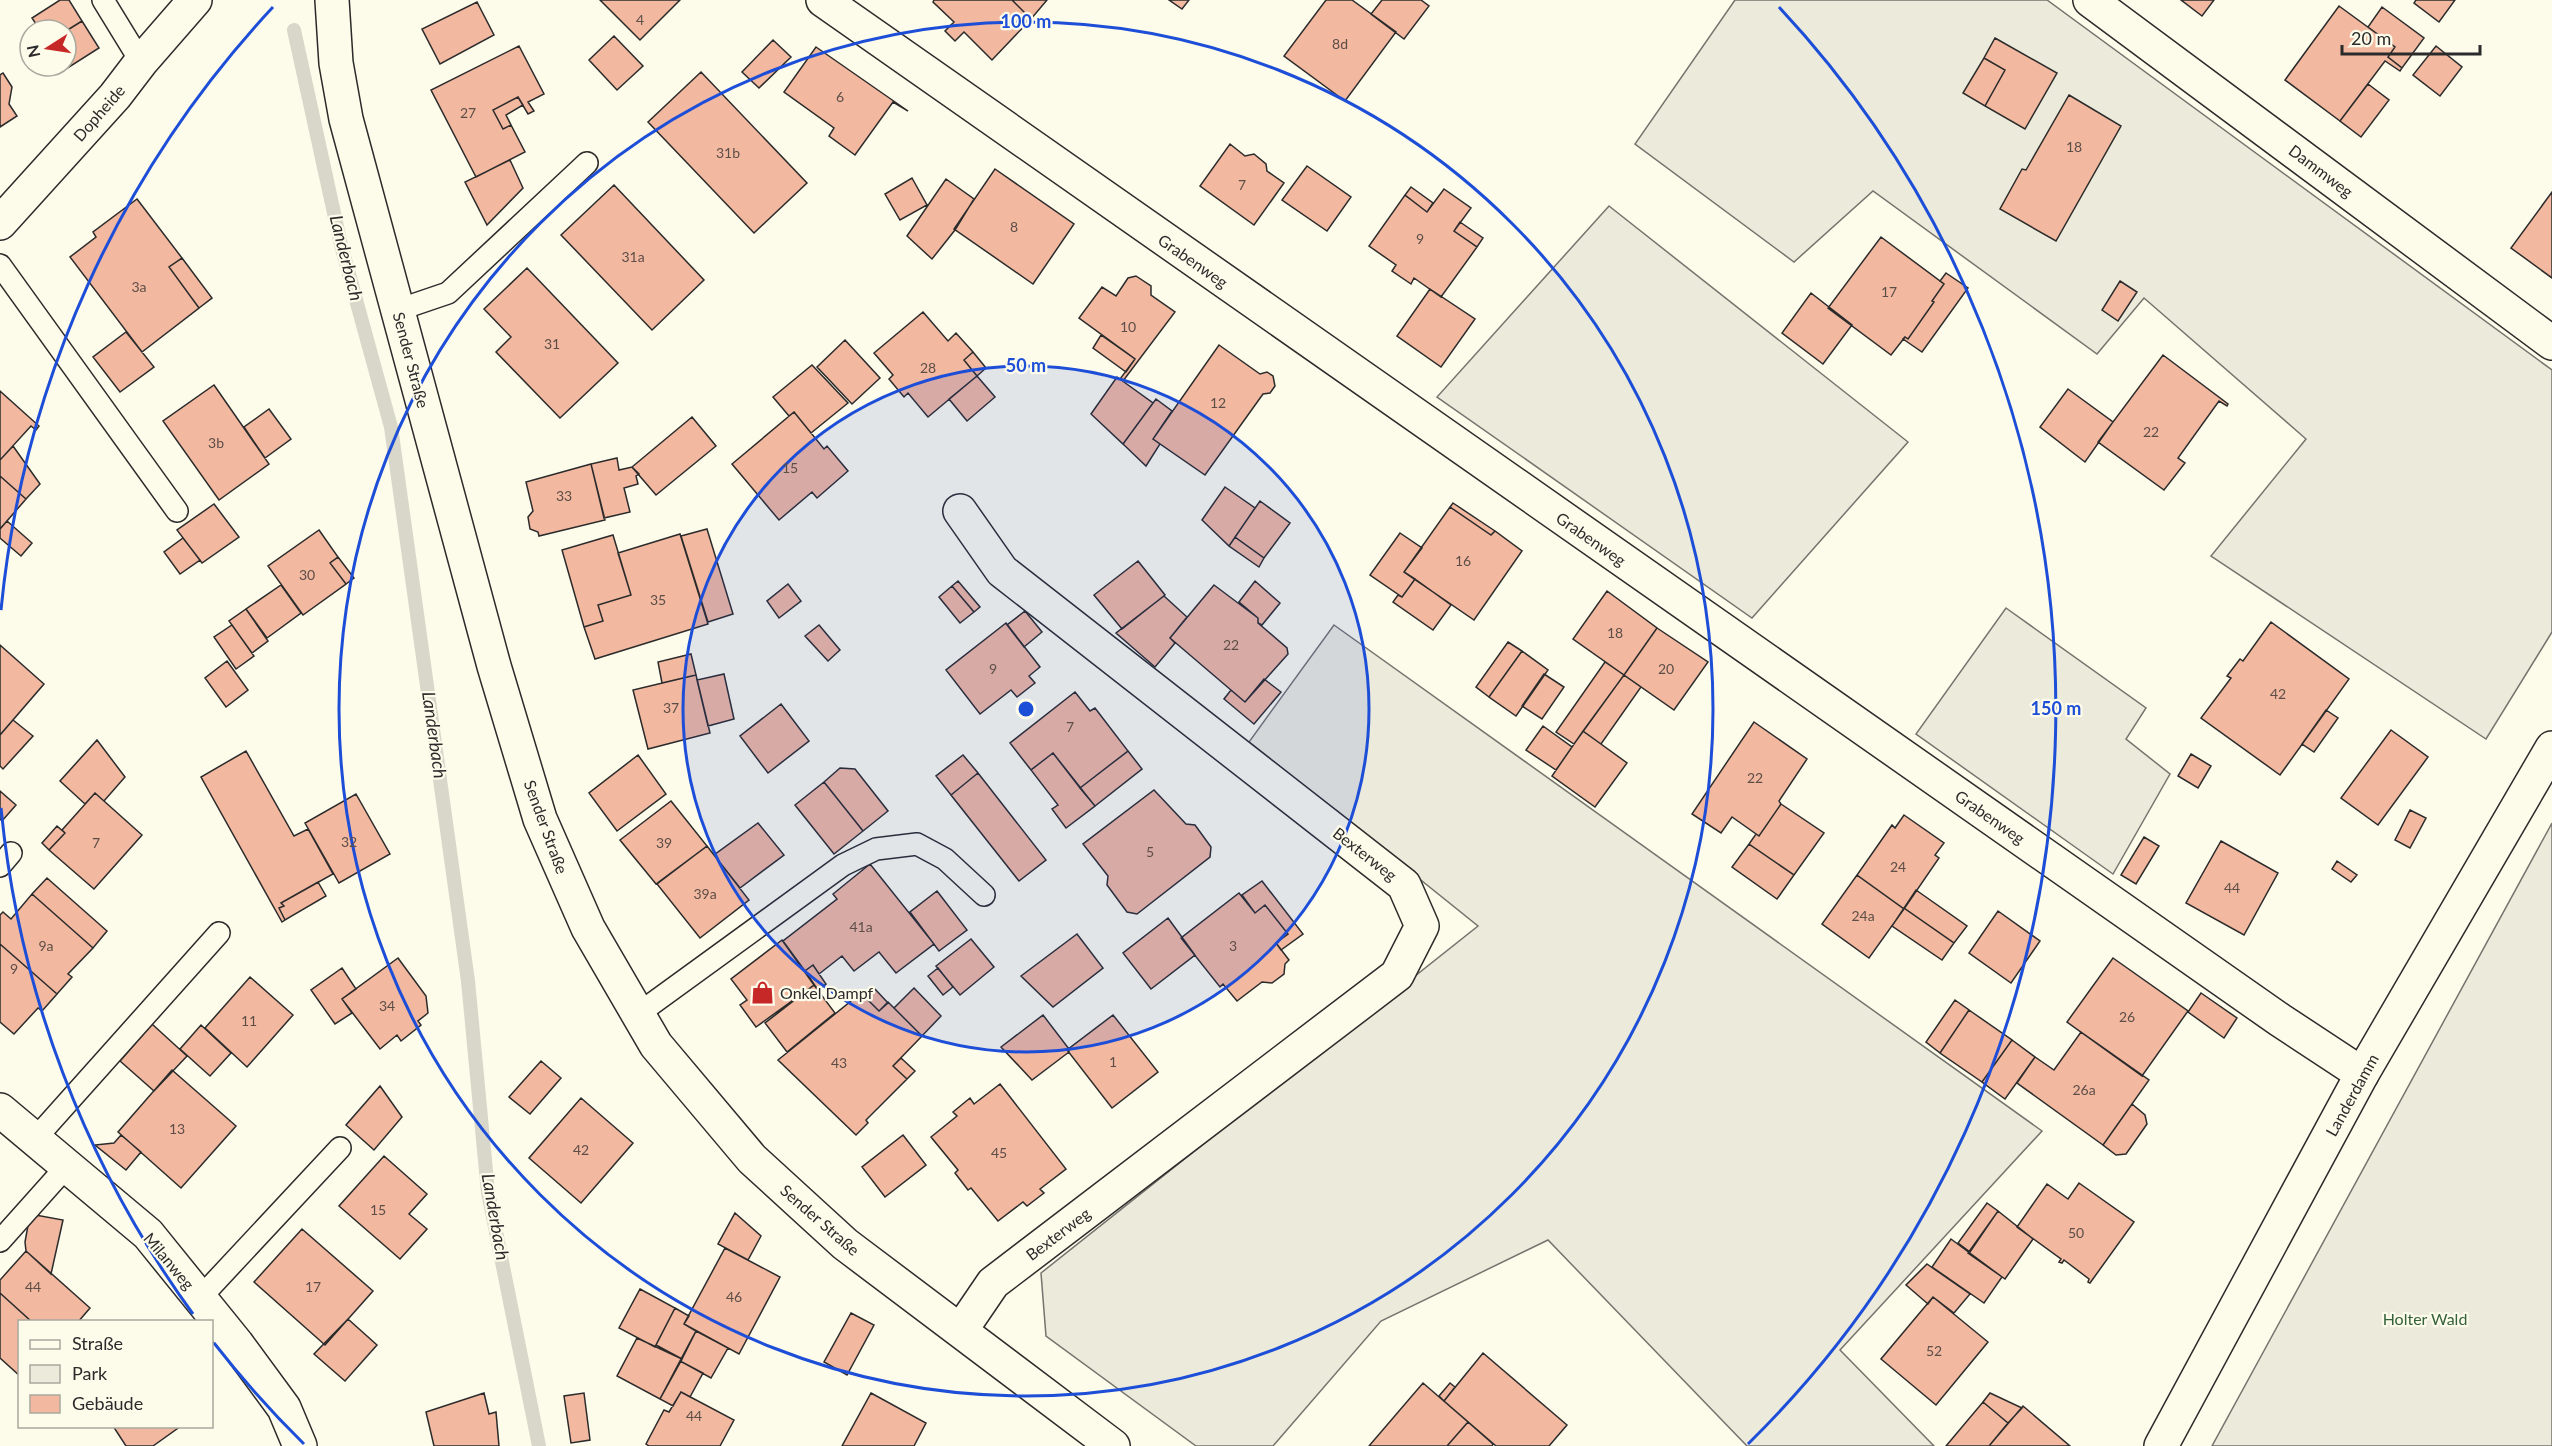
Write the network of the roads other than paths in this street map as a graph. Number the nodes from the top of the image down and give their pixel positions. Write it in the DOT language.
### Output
graph roads {
  1 [pos="103,0"];
  2 [pos="195,0"];
  3 [pos="332,0"];
  4 [pos="823,0"];
  5 [pos="2090,0"];
  6 [pos="141,62"];
  7 [pos="587,163"];
  8 [pos="0,223"];
  9 [pos="0,265"];
  10 [pos="398,310"];
  11 [pos="2552,343"];
  12 [pos="960,510"];
  13 [pos="177,511"];
  14 [pos="2552,748"];
  15 [pos="984,895"];
  16 [pos="219,933"];
  17 [pos="638,1014"];
  18 [pos="2362,1074"];
  19 [pos="0,1110"];
  20 [pos="35,1139"];
  21 [pos="340,1148"];
  22 [pos="67,1166"];
  23 [pos="0,1241"];
  24 [pos="200,1298"];
  25 [pos="961,1330"];
  26 [pos="300,1446"];
  27 [pos="1113,1446"];
  28 [pos="2161,1446"];
  1 -- 6 [label="lane"];
  2 -- 6 [label="street, Dopheide"];
  3 -- 10 [label="street, Sender Straße"];
  4 -- 18 [label="street, Grabenweg"];
  5 -- 11 [label="street, Dammweg"];
  6 -- 8 [label="street, Dopheide"];
  7 -- 10 [label="lane"];
  9 -- 13 [label="lane"];
  10 -- 17 [label="street, Sender Straße"];
  12 -- 25 [label="street, Bexterweg"];
  14 -- 18 [label="street, Landerdamm"];
  15 -- 17 [label="lane"];
  16 -- 20 [label="lane"];
  17 -- 25 [label="street, Sender Straße"];
  18 -- 28 [label="street, Landerdamm"];
  19 -- 20 [label="street, Milanweg"];
  20 -- 22 [label="street, Milanweg"];
  21 -- 24 [label="lane"];
  22 -- 23 [label="lane"];
  22 -- 24 [label="street, Milanweg"];
  24 -- 26 [label="street, Milanweg"];
  25 -- 27 [label="street, Sender Straße"];
}
